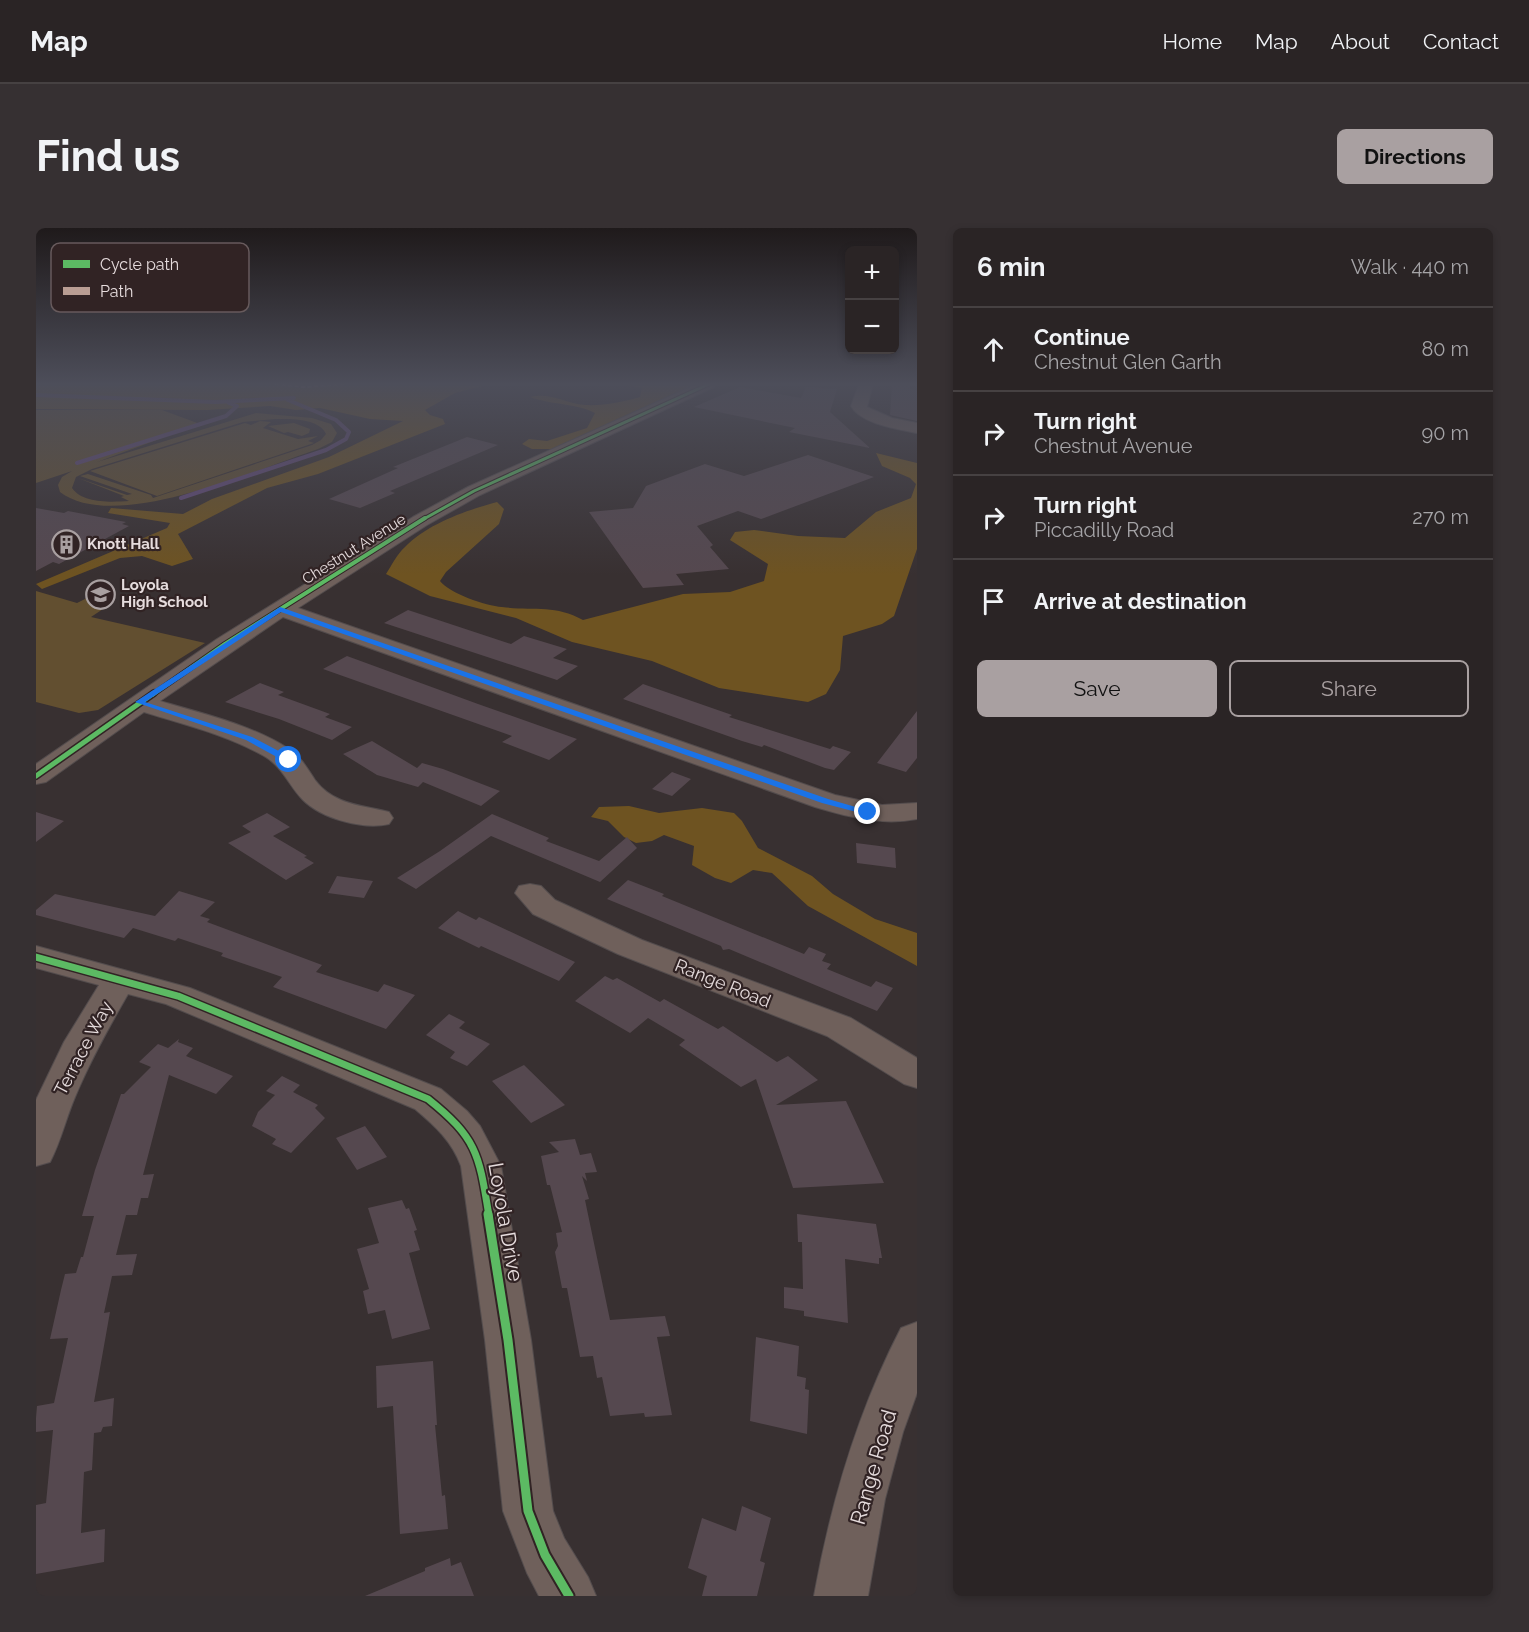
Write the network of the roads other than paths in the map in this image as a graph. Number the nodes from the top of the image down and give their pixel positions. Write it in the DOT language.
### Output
graph roads {
  1 [pos="569,448"];
  2 [pos="280,609"];
  3 [pos="139,702"];
  4 [pos="36,776"];
  5 [pos="917,811"];
  6 [pos="378,818"];
  7 [pos="530,893"];
  8 [pos="36,957"];
  9 [pos="120,979"];
  10 [pos="917,1075"];
  11 [pos="36,1151"];
  12 [pos="917,1342"];
  13 [pos="569,1596"];
  14 [pos="842,1596"];
  1 -- 2 [label="street, Chestnut Avenue"];
  2 -- 3 [label="street, Chestnut Avenue"];
  2 -- 5 [label="street"];
  3 -- 4 [label="street, Chestnut Avenue"];
  3 -- 6 [label="street"];
  7 -- 10 [label="street, Range Road"];
  8 -- 9 [label="street, Loyola Drive"];
  9 -- 11 [label="street, Terrace Way"];
  9 -- 13 [label="street, Loyola Drive"];
  12 -- 14 [label="street, Range Road"];
}
